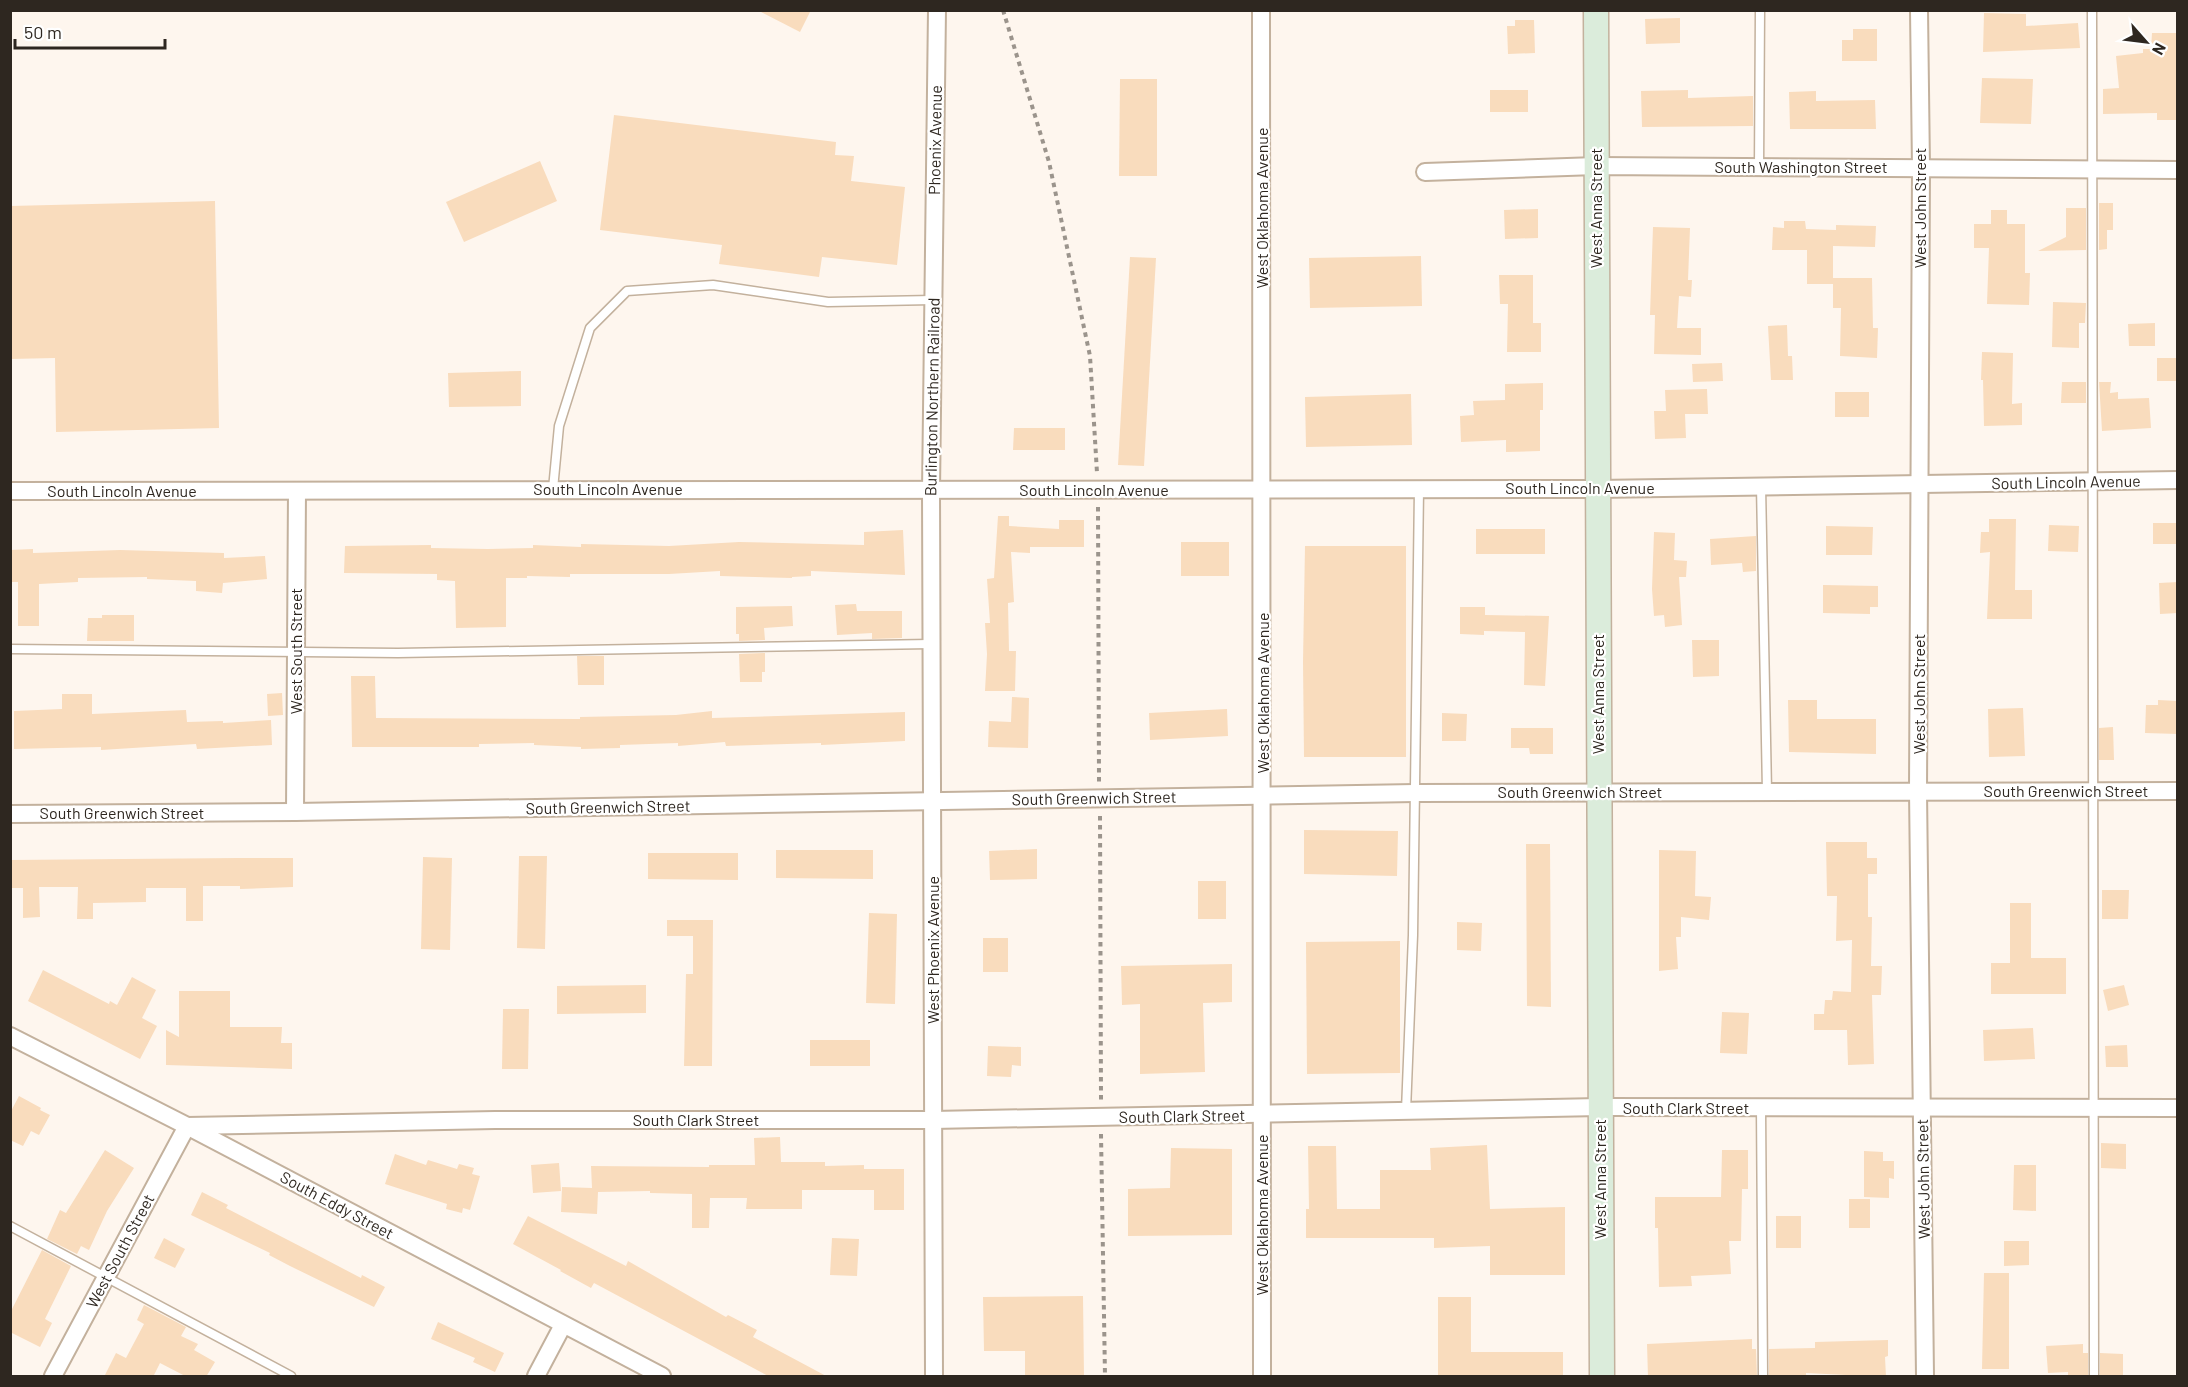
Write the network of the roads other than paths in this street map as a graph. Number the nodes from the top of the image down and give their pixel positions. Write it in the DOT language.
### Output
graph roads {
  1 [pos="937,10"];
  2 [pos="1261,10"];
  3 [pos="1596,10"];
  4 [pos="1760,10"];
  5 [pos="1918,10"];
  6 [pos="2092,10"];
  7 [pos="1596,166"];
  8 [pos="1760,167"];
  9 [pos="1921,168"];
  10 [pos="2092,169"];
  11 [pos="2178,170"];
  12 [pos="1425,172"];
  13 [pos="934,269"];
  14 [pos="933,300"];
  15 [pos="2178,480"];
  16 [pos="2093,481"];
  17 [pos="1920,484"];
  18 [pos="1761,486"];
  19 [pos="553,489"];
  20 [pos="1419,489"];
  21 [pos="1597,489"];
  22 [pos="1262,490"];
  23 [pos="10,491"];
  24 [pos="297,491"];
  25 [pos="931,491"];
  26 [pos="931,524"];
  27 [pos="932,644"];
  28 [pos="10,649"];
  29 [pos="296,652"];
  30 [pos="1767,791"];
  31 [pos="1918,791"];
  32 [pos="2093,791"];
  33 [pos="2178,791"];
  34 [pos="1598,792"];
  35 [pos="1415,793"];
  36 [pos="1263,796"];
  37 [pos="932,801"];
  38 [pos="295,812"];
  39 [pos="10,814"];
  40 [pos="10,1036"];
  41 [pos="1600,1107"];
  42 [pos="1761,1108"];
  43 [pos="1922,1108"];
  44 [pos="2094,1108"];
  45 [pos="2178,1108"];
  46 [pos="1406,1111"];
  47 [pos="1263,1114"];
  48 [pos="933,1120"];
  49 [pos="186,1126"];
  50 [pos="10,1226"];
  51 [pos="106,1277"];
  52 [pos="563,1325"];
  53 [pos="53,1377"];
  54 [pos="291,1377"];
  55 [pos="536,1377"];
  56 [pos="662,1377"];
  57 [pos="934,1377"];
  58 [pos="1262,1377"];
  59 [pos="1602,1377"];
  60 [pos="1763,1377"];
  61 [pos="1925,1377"];
  62 [pos="2094,1377"];
  1 -- 13 [label="street, Phoenix Avenue"];
  2 -- 22 [label="street, West Oklahoma Avenue"];
  3 -- 7 [label="main road, West Anna Street"];
  4 -- 8 [label="lane"];
  5 -- 9 [label="street, West John Street"];
  6 -- 10 [label="lane"];
  7 -- 8 [label="street, South Washington Street"];
  7 -- 12 [label="street, South Washington Street"];
  7 -- 21 [label="main road, West Anna Street"];
  8 -- 9 [label="street, South Washington Street"];
  9 -- 10 [label="street, South Washington Street"];
  9 -- 17 [label="street, West John Street"];
  10 -- 11 [label="street, South Washington Street"];
  10 -- 16 [label="lane"];
  13 -- 14 [label="street, Burlington Northern Railroad"];
  14 -- 19 [label="lane"];
  14 -- 25 [label="street, Burlington Northern Railroad"];
  15 -- 16 [label="street, South Lincoln Avenue"];
  16 -- 17 [label="street, South Lincoln Avenue"];
  16 -- 32 [label="lane"];
  17 -- 18 [label="street, South Lincoln Avenue"];
  17 -- 31 [label="street, West John Street"];
  18 -- 21 [label="street, South Lincoln Avenue"];
  18 -- 30 [label="lane"];
  19 -- 24 [label="street, South Lincoln Avenue"];
  19 -- 25 [label="street, South Lincoln Avenue"];
  20 -- 21 [label="street, South Lincoln Avenue"];
  20 -- 22 [label="street, South Lincoln Avenue"];
  20 -- 35 [label="lane"];
  21 -- 34 [label="main road, West Anna Street"];
  22 -- 25 [label="street, South Lincoln Avenue"];
  22 -- 36 [label="street, West Oklahoma Avenue"];
  23 -- 24 [label="street, South Lincoln Avenue"];
  24 -- 29 [label="street, West South Street"];
  25 -- 26 [label="street, Burlington Northern Railroad"];
  26 -- 27 [label="street, West Phoenix Avenue"];
  27 -- 29 [label="lane"];
  27 -- 37 [label="street, West Phoenix Avenue"];
  28 -- 29 [label="lane"];
  29 -- 38 [label="street, West South Street"];
  30 -- 31 [label="street, South Greenwich Street"];
  30 -- 34 [label="street, South Greenwich Street"];
  31 -- 32 [label="street, South Greenwich Street"];
  31 -- 43 [label="street, West John Street"];
  32 -- 33 [label="street, South Greenwich Street"];
  32 -- 44 [label="lane"];
  34 -- 35 [label="street, South Greenwich Street"];
  34 -- 41 [label="main road, West Anna Street"];
  35 -- 36 [label="street, South Greenwich Street"];
  35 -- 46 [label="lane"];
  36 -- 37 [label="street, South Greenwich Street"];
  36 -- 47 [label="street, West Oklahoma Avenue"];
  37 -- 38 [label="street, South Greenwich Street"];
  37 -- 48 [label="street, West Phoenix Avenue"];
  38 -- 39 [label="street, South Greenwich Street"];
  40 -- 49 [label="street, South Eddy Street"];
  41 -- 42 [label="street, South Clark Street"];
  41 -- 46 [label="street, South Clark Street"];
  41 -- 59 [label="main road, West Anna Street"];
  42 -- 43 [label="street, South Clark Street"];
  42 -- 60 [label="lane"];
  43 -- 44 [label="street, South Clark Street"];
  43 -- 61 [label="street, West John Street"];
  44 -- 45 [label="street, South Clark Street"];
  44 -- 62 [label="lane"];
  46 -- 47 [label="street, South Clark Street"];
  47 -- 48 [label="street, South Clark Street"];
  47 -- 58 [label="street, West Oklahoma Avenue"];
  48 -- 49 [label="street, South Clark Street"];
  48 -- 57 [label="street, West Phoenix Avenue"];
  49 -- 51 [label="street, West South Street"];
  49 -- 52 [label="street, South Eddy Street"];
  50 -- 51 [label="lane"];
  51 -- 53 [label="street, West South Street"];
  51 -- 54 [label="lane"];
  52 -- 55 [label="street"];
  52 -- 56 [label="street, South Eddy Street"];
}
